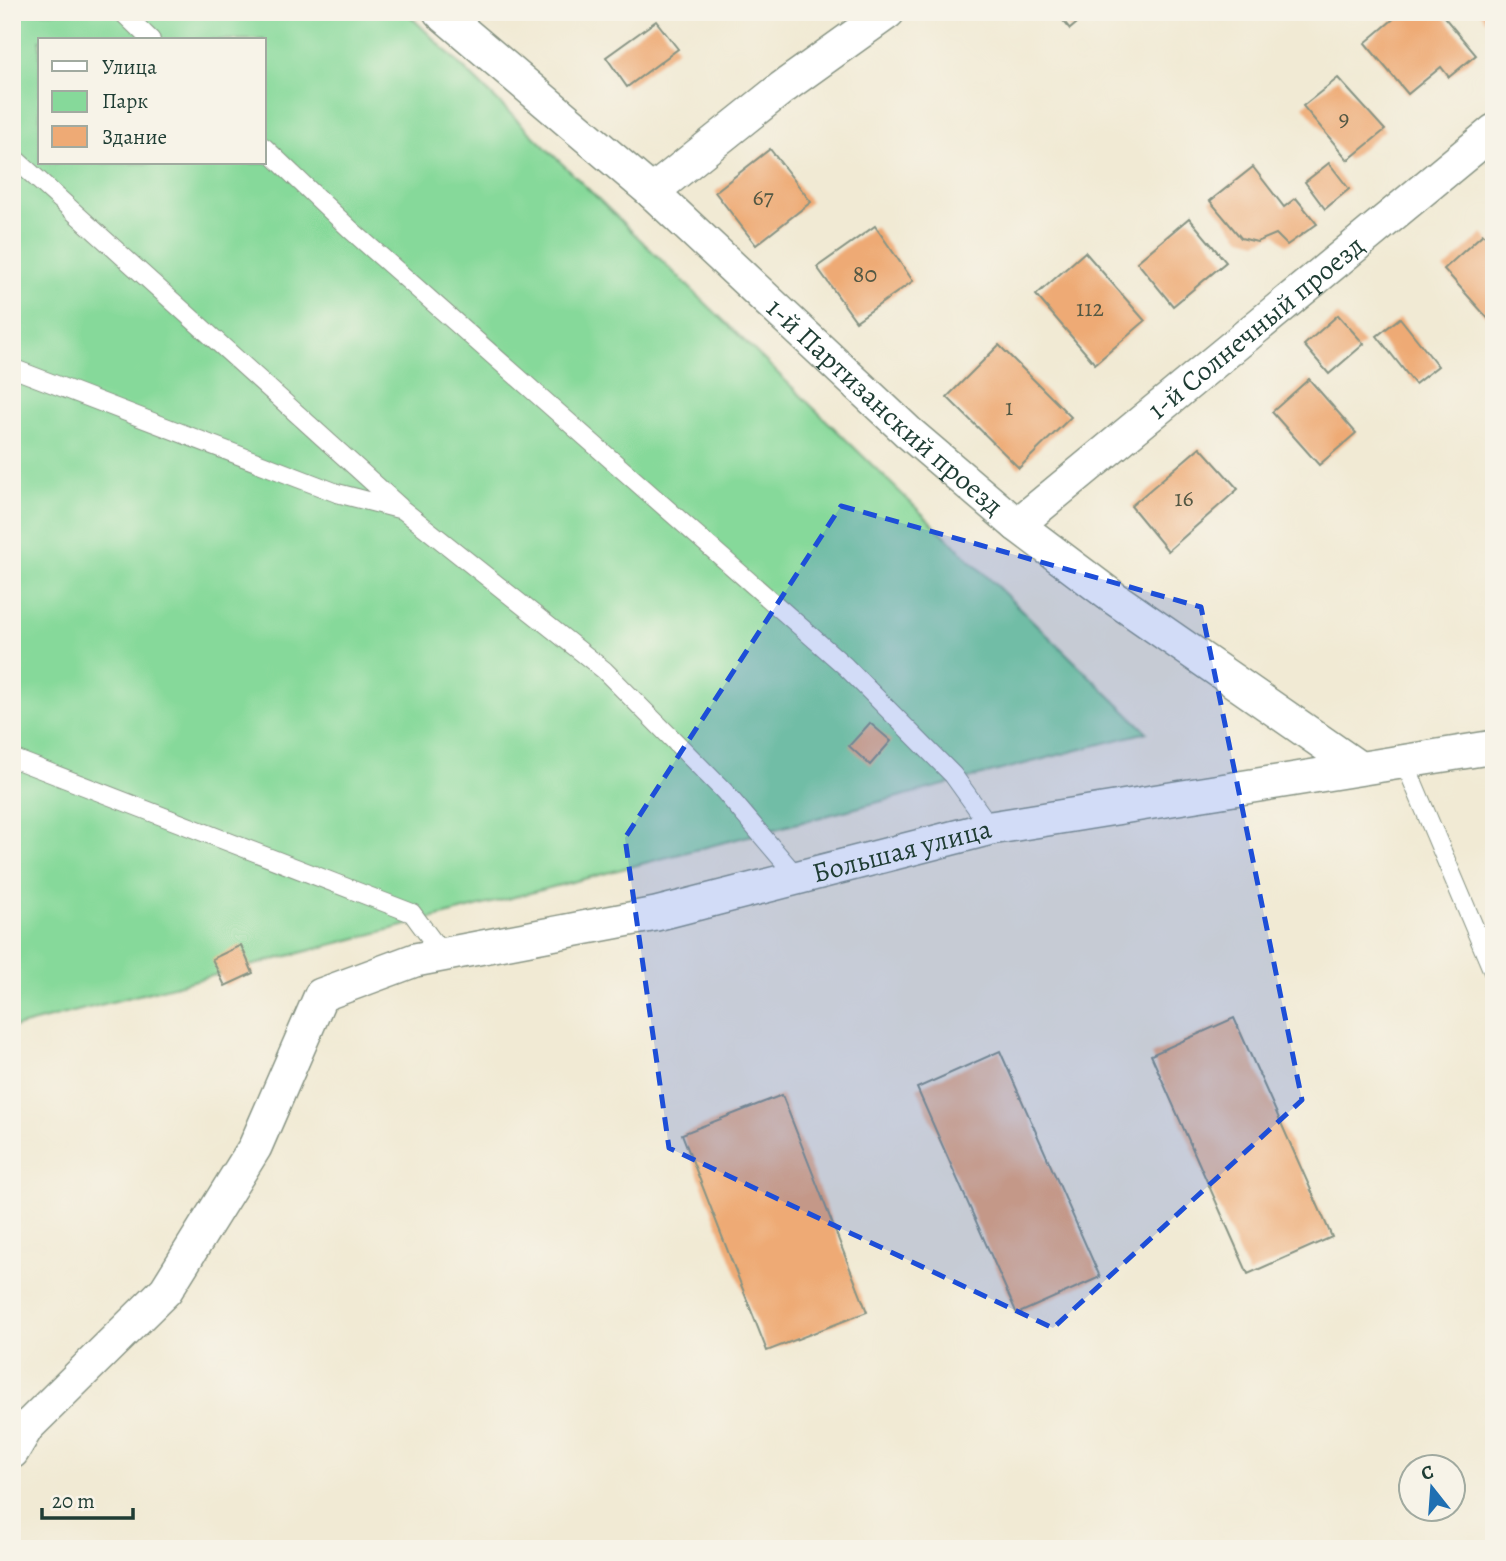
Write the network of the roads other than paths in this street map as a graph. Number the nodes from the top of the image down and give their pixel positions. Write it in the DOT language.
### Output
graph roads {
  1 [pos="122,12"];
  2 [pos="440,12"];
  3 [pos="888,12"];
  4 [pos="149,38"];
  5 [pos="1494,131"];
  6 [pos="266,150"];
  7 [pos="12,156"];
  8 [pos="652,192"];
  9 [pos="12,368"];
  10 [pos="403,510"];
  11 [pos="1017,525"];
  12 [pos="1494,747"];
  13 [pos="12,758"];
  14 [pos="1404,761"];
  15 [pos="1359,768"];
  16 [pos="991,828"];
  17 [pos="797,877"];
  18 [pos="443,955"];
  19 [pos="1494,974"];
  20 [pos="12,1452"];
  1 -- 4 [label="lane"];
  2 -- 8 [label="street, 1-й Партизанский проезд"];
  3 -- 8 [label="street"];
  5 -- 11 [label="street, 1-й Солнечный проезд"];
  6 -- 16 [label="lane"];
  7 -- 10 [label="lane"];
  8 -- 11 [label="street, 1-й Партизанский проезд"];
  9 -- 10 [label="lane"];
  10 -- 17 [label="lane"];
  11 -- 15 [label="street, 1-й Партизанский проезд"];
  12 -- 14 [label="street, Большая улица"];
  13 -- 18 [label="lane"];
  14 -- 15 [label="street, Большая улица"];
  14 -- 19 [label="lane"];
  15 -- 16 [label="street, Большая улица"];
  16 -- 17 [label="street, Большая улица"];
  17 -- 18 [label="street, Большая улица"];
  18 -- 20 [label="street, Большая улица"];
}
